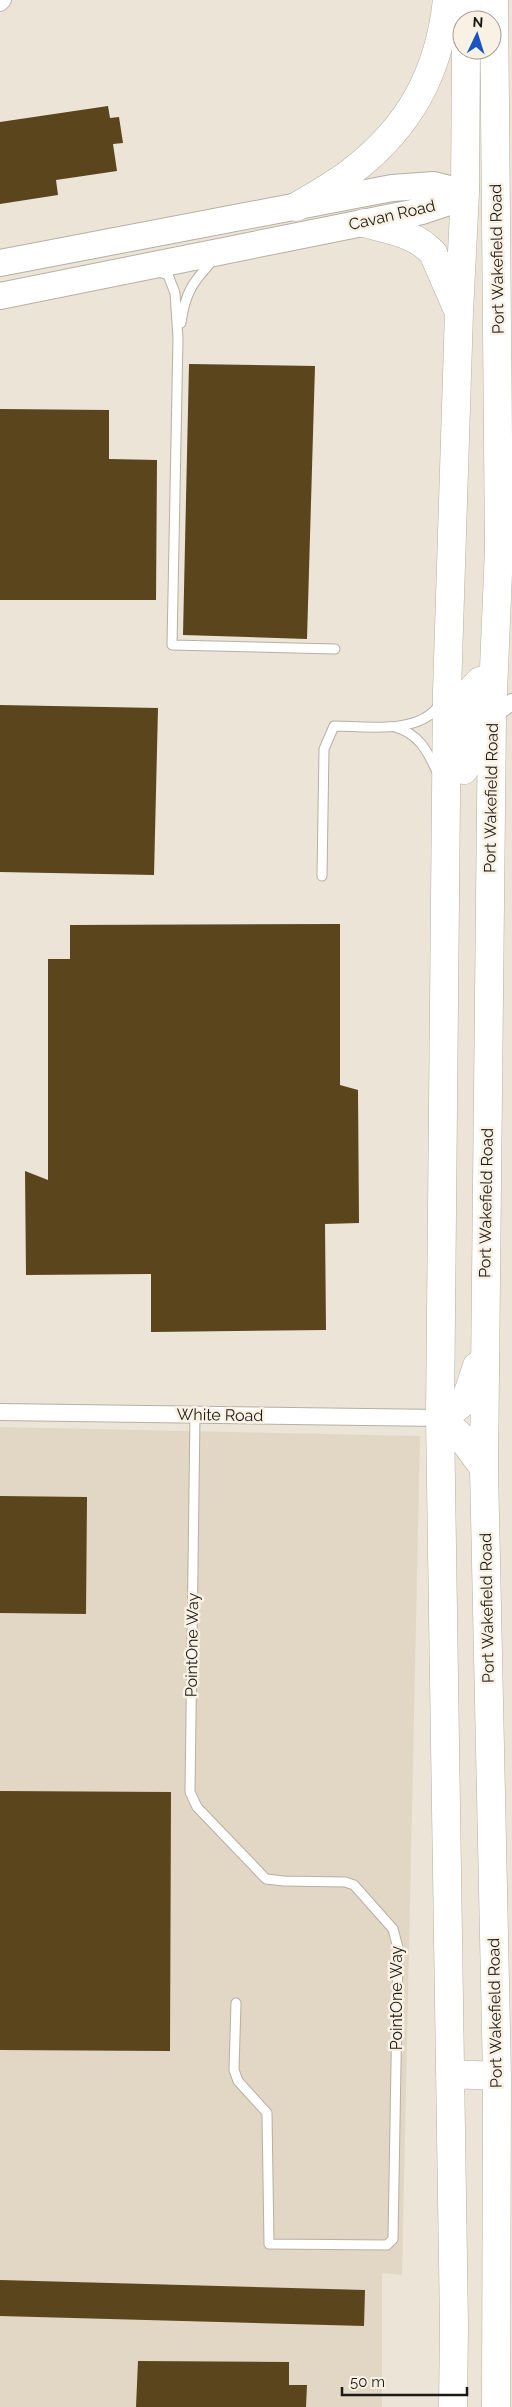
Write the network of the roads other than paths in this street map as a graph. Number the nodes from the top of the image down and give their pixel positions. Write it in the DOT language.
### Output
graph roads {
  1 [pos="4,0"];
  2 [pos="447,0"];
  3 [pos="494,0"];
  4 [pos="0,3"];
  5 [pos="466,60"];
  6 [pos="494,66"];
  7 [pos="465,193"];
  8 [pos="296,207"];
  9 [pos="364,223"];
  10 [pos="222,251"];
  11 [pos="0,264"];
  12 [pos="144,266"];
  13 [pos="0,296"];
  14 [pos="459,312"];
  15 [pos="178,338"];
  16 [pos="499,373"];
  17 [pos="499,549"];
  18 [pos="512,629"];
  19 [pos="335,649"];
  20 [pos="500,677"];
  21 [pos="448,692"];
  22 [pos="502,709"];
  23 [pos="395,727"];
  24 [pos="448,786"];
  25 [pos="447,820"];
  26 [pos="322,876"];
  27 [pos="485,1345"];
  28 [pos="0,1412"];
  29 [pos="195,1415"];
  30 [pos="440,1418"];
  31 [pos="484,1468"];
  32 [pos="236,2003"];
  33 [pos="451,2074"];
  34 [pos="497,2076"];
  35 [pos="453,2407"];
  36 [pos="496,2407"];
  1 -- 4 [label="street"];
  2 -- 8 [label="highway"];
  3 -- 6 [label="highway, Port Wakefield Road"];
  5 -- 7 [label="highway, Port Wakefield Road"];
  6 -- 7 [label="highway"];
  6 -- 16 [label="highway, Port Wakefield Road"];
  7 -- 8 [label="main road, Cavan Road"];
  7 -- 9 [label="main road, Cavan Road"];
  7 -- 14 [label="highway, Port Wakefield Road"];
  7 -- 16 [label="highway"];
  8 -- 11 [label="main road, Cavan Road"];
  9 -- 10 [label="main road, Cavan Road"];
  9 -- 14 [label="highway"];
  10 -- 12 [label="main road, Cavan Road"];
  10 -- 15 [label="lane"];
  12 -- 13 [label="main road, Cavan Road"];
  12 -- 15 [label="lane"];
  14 -- 21 [label="highway, Port Wakefield Road"];
  15 -- 19 [label="lane"];
  16 -- 17 [label="highway, Port Wakefield Road"];
  17 -- 18 [label="highway"];
  17 -- 20 [label="highway, Port Wakefield Road"];
  20 -- 22 [label="highway, Port Wakefield Road"];
  20 -- 25 [label="highway"];
  21 -- 23 [label="lane"];
  21 -- 24 [label="highway, Port Wakefield Road"];
  22 -- 27 [label="highway, Port Wakefield Road"];
  23 -- 24 [label="lane"];
  23 -- 26 [label="lane"];
  24 -- 25 [label="highway, Port Wakefield Road"];
  25 -- 30 [label="highway, Port Wakefield Road"];
  27 -- 30 [label="highway"];
  27 -- 31 [label="highway, Port Wakefield Road"];
  28 -- 29 [label="street, White Road"];
  29 -- 30 [label="street, White Road"];
  29 -- 32 [label="lane, PointOne Way"];
  30 -- 31 [label="highway"];
  30 -- 33 [label="highway, Port Wakefield Road"];
  31 -- 34 [label="highway, Port Wakefield Road"];
  33 -- 34 [label="highway"];
  33 -- 35 [label="highway, Port Wakefield Road"];
  34 -- 36 [label="highway, Port Wakefield Road"];
}
